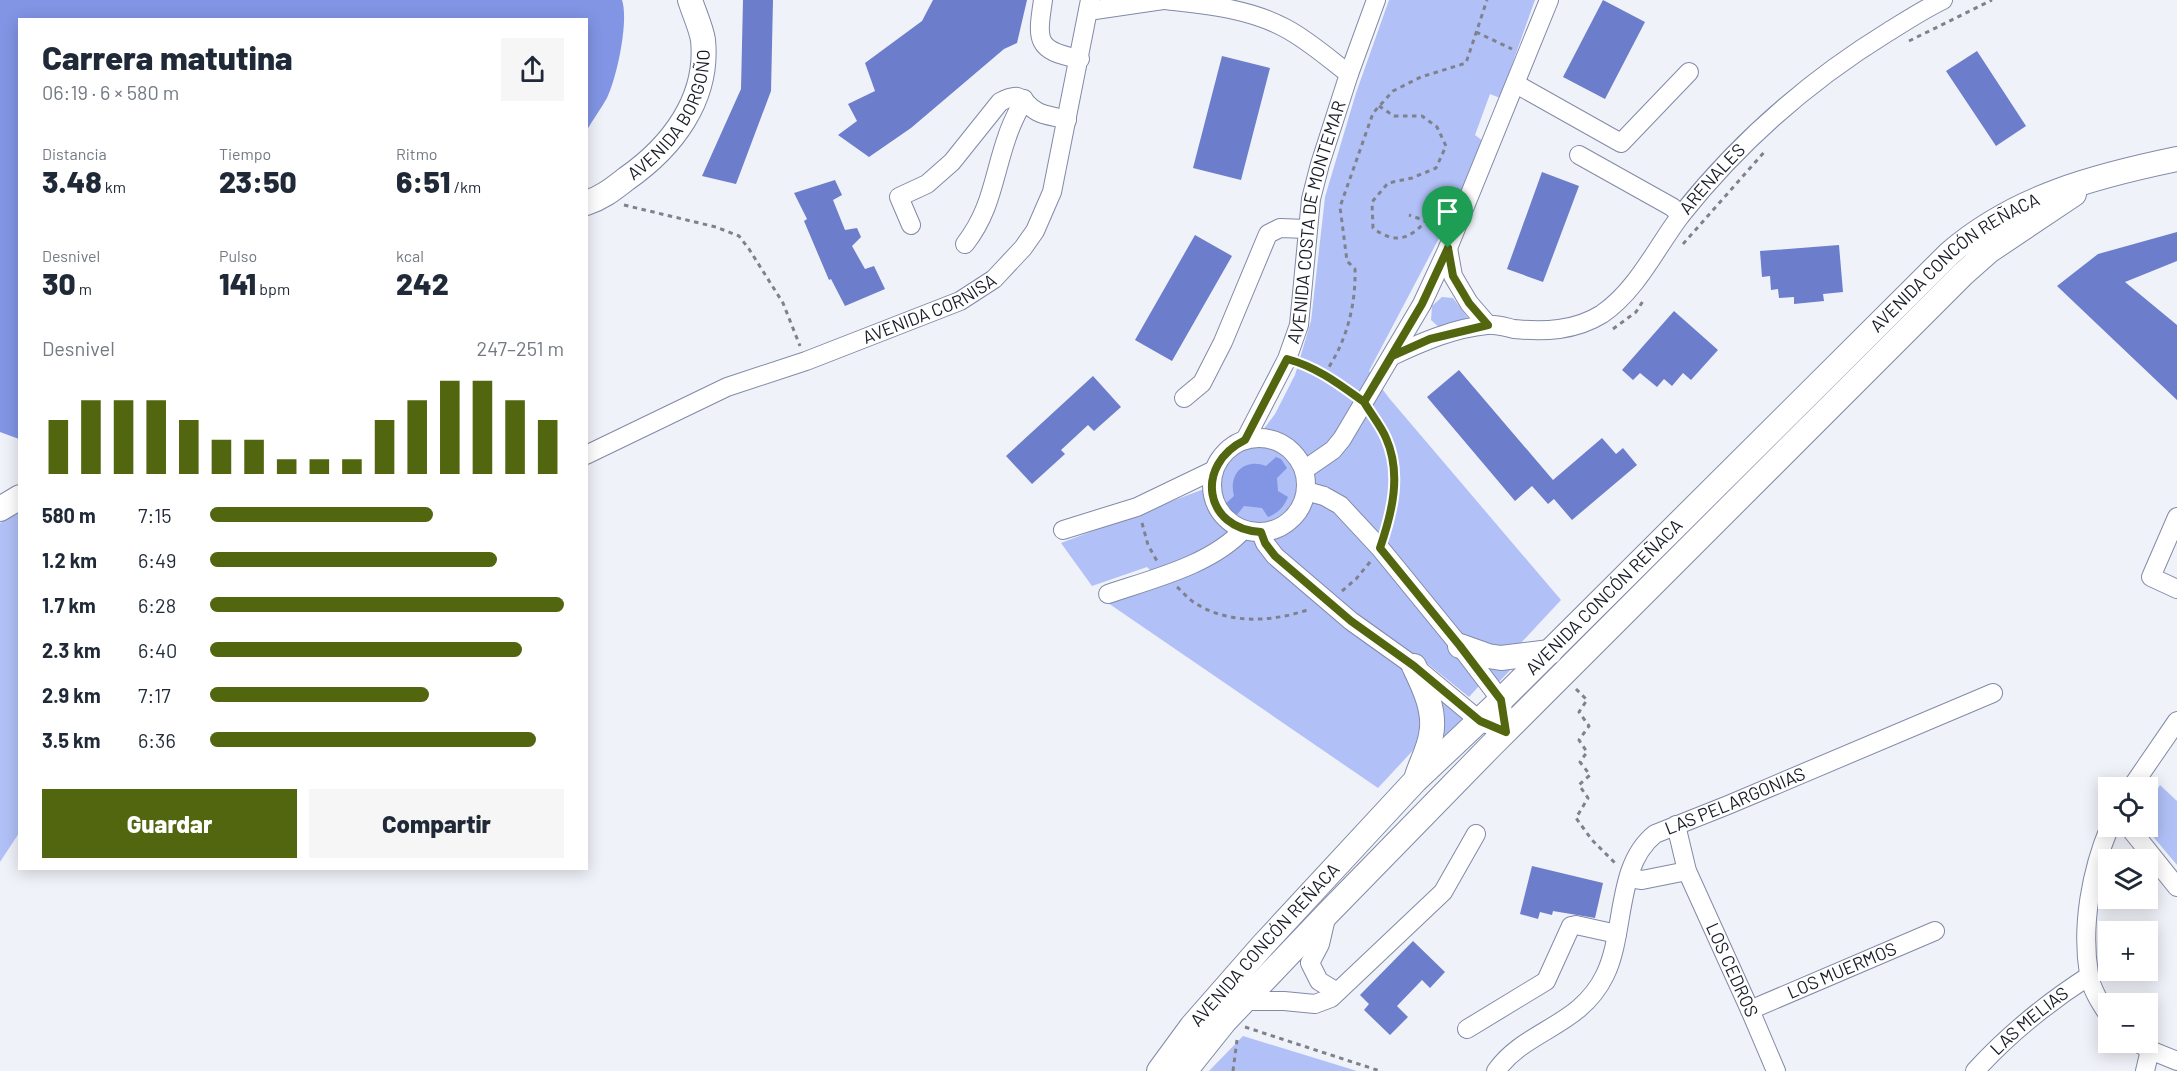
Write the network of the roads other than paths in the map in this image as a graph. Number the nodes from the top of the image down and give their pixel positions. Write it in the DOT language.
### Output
graph roads {
  1 [pos="690,0"];
  2 [pos="1043,0"];
  3 [pos="1164,0"];
  4 [pos="1376,0"];
  5 [pos="1549,0"];
  6 [pos="1943,0"];
  7 [pos="1089,5"];
  8 [pos="1080,59"];
  9 [pos="1689,72"];
  10 [pos="1349,74"];
  11 [pos="1516,84"];
  12 [pos="1024,99"];
  13 [pos="1067,120"];
  14 [pos="1579,155"];
  15 [pos="2177,159"];
  16 [pos="2093,180"];
  17 [pos="588,202"];
  18 [pos="1682,215"];
  19 [pos="911,225"];
  20 [pos="1307,229"];
  21 [pos="965,244"];
  22 [pos="1448,248"];
  23 [pos="1488,325"];
  24 [pos="1392,356"];
  25 [pos="1184,398"];
  26 [pos="1245,440"];
  27 [pos="588,453"];
  28 [pos="1214,470"];
  29 [pos="1304,470"];
  30 [pos="1306,491"];
  31 [pos="18,498"];
  32 [pos="0,509"];
  33 [pos="2177,517"];
  34 [pos="1063,530"];
  35 [pos="1252,531"];
  36 [pos="2177,589"];
  37 [pos="1108,594"];
  38 [pos="1460,646"];
  39 [pos="1550,652"];
  40 [pos="1414,666"];
  41 [pos="1993,693"];
  42 [pos="1501,700"];
  43 [pos="1480,721"];
  44 [pos="2177,722"];
  45 [pos="1506,732"];
  46 [pos="2139,777"];
  47 [pos="1415,781"];
  48 [pos="1676,825"];
  49 [pos="1476,834"];
  50 [pos="2106,837"];
  51 [pos="2137,837"];
  52 [pos="1687,871"];
  53 [pos="1629,878"];
  54 [pos="2177,887"];
  55 [pos="1327,914"];
  56 [pos="1935,931"];
  57 [pos="1617,934"];
  58 [pos="1263,945"];
  59 [pos="2089,976"];
  60 [pos="1262,981"];
  61 [pos="1337,992"];
  62 [pos="2098,998"];
  63 [pos="1284,1000"];
  64 [pos="1244,1001"];
  65 [pos="1750,1010"];
  66 [pos="1467,1029"];
  67 [pos="2158,1052"];
  68 [pos="2144,1053"];
  69 [pos="2177,1061"];
  70 [pos="1158,1071"];
  71 [pos="1185,1071"];
  72 [pos="1496,1071"];
  73 [pos="1776,1071"];
  74 [pos="1974,1071"];
  75 [pos="2145,1071"];
  1 -- 17 [label="main road, AVENIDA BORGOÑO"];
  2 -- 8 [label="street"];
  3 -- 7 [label="street"];
  3 -- 10 [label="street"];
  4 -- 10 [label="street, AVENIDA COSTA DE MONTEMAR"];
  5 -- 11 [label="street"];
  6 -- 18 [label="street, ARENALES"];
  7 -- 8 [label="street, AVENIDA CORNISA"];
  8 -- 13 [label="street, AVENIDA CORNISA"];
  9 -- 11 [label="street"];
  10 -- 20 [label="street, AVENIDA COSTA DE MONTEMAR"];
  11 -- 22 [label="street"];
  12 -- 13 [label="street"];
  12 -- 19 [label="street"];
  12 -- 21 [label="street"];
  13 -- 27 [label="street, AVENIDA CORNISA"];
  14 -- 18 [label="street"];
  15 -- 16 [label="main road, AVENIDA CONCÓN REÑACA"];
  16 -- 39 [label="main road, AVENIDA CONCÓN REÑACA"];
  16 -- 45 [label="main road, AVENIDA CONCÓN REÑACA"];
  18 -- 23 [label="street, ARENALES"];
  20 -- 25 [label="street"];
  20 -- 26 [label="street, AVENIDA COSTA DE MONTEMAR"];
  22 -- 23 [label="street"];
  22 -- 24 [label="street"];
  23 -- 24 [label="street, ARENALES"];
  24 -- 29 [label="street"];
  26 -- 28 [label="street"];
  26 -- 29 [label="street"];
  28 -- 34 [label="street"];
  28 -- 35 [label="street"];
  29 -- 30 [label="street"];
  30 -- 35 [label="street"];
  30 -- 38 [label="street"];
  31 -- 32 [label="main road"];
  33 -- 36 [label="street"];
  35 -- 37 [label="street"];
  35 -- 40 [label="street"];
  38 -- 39 [label="main road"];
  38 -- 42 [label="street"];
  39 -- 42 [label="main road, AVENIDA CONCÓN REÑACA"];
  40 -- 43 [label="street"];
  40 -- 47 [label="main road"];
  41 -- 48 [label="street, LAS PELARGONIAS"];
  42 -- 43 [label="main road, AVENIDA CONCÓN REÑACA"];
  42 -- 45 [label="street"];
  43 -- 45 [label="street"];
  43 -- 47 [label="main road, AVENIDA CONCÓN REÑACA"];
  44 -- 46 [label="street"];
  45 -- 55 [label="main road, AVENIDA CONCÓN REÑACA"];
  47 -- 58 [label="main road, AVENIDA CONCÓN REÑACA"];
  48 -- 52 [label="street, LOS CEDROS"];
  48 -- 53 [label="street, LAS PELARGONIAS"];
  49 -- 61 [label="street"];
  50 -- 59 [label="street"];
  51 -- 54 [label="street"];
  52 -- 53 [label="street"];
  52 -- 65 [label="street, LOS CEDROS"];
  53 -- 57 [label="street, LAS PELARGONIAS"];
  55 -- 60 [label="main road, AVENIDA CONCÓN REÑACA"];
  55 -- 61 [label="street"];
  56 -- 65 [label="street, LOS MUERMOS"];
  57 -- 66 [label="street"];
  57 -- 72 [label="street, LAS PELARGONIAS"];
  58 -- 60 [label="street"];
  58 -- 70 [label="main road, AVENIDA CONCÓN REÑACA"];
  59 -- 62 [label="street"];
  59 -- 74 [label="street, LAS MELIAS"];
  60 -- 63 [label="street"];
  60 -- 64 [label="main road, AVENIDA CONCÓN REÑACA"];
  61 -- 63 [label="street"];
  63 -- 64 [label="street"];
  64 -- 71 [label="main road, AVENIDA CONCÓN REÑACA"];
  65 -- 73 [label="street, LOS CEDROS"];
  67 -- 69 [label="street"];
  68 -- 75 [label="street"];
}
